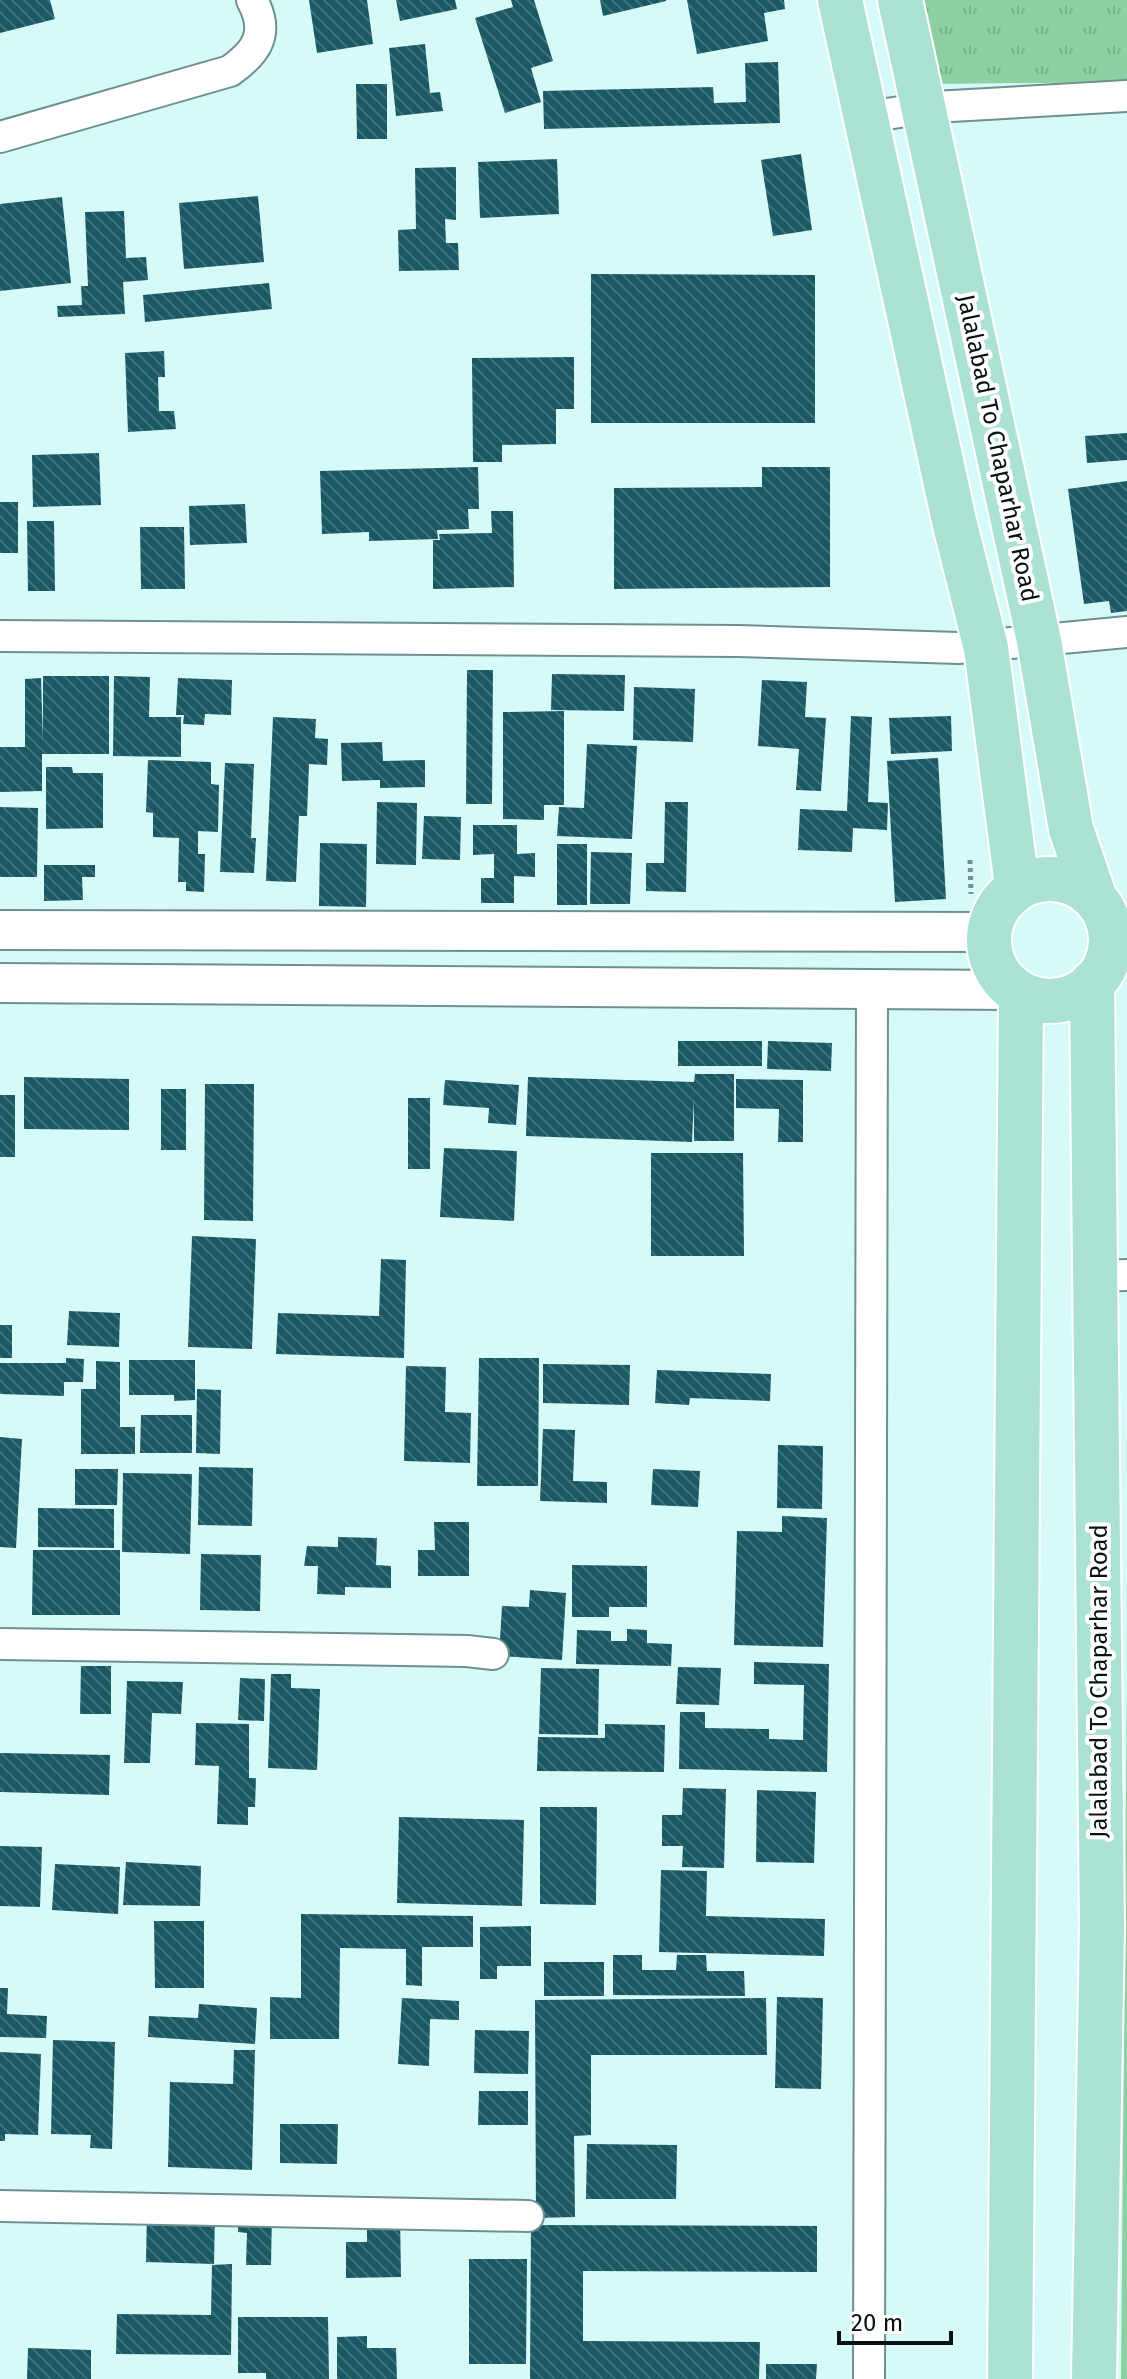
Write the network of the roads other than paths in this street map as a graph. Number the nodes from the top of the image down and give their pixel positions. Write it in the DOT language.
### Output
graph roads {
  1 [pos="252,0"];
  2 [pos="840,0"];
  3 [pos="900,0"];
  4 [pos="1127,96"];
  5 [pos="924,108"];
  6 [pos="866,117"];
  7 [pos="0,137"];
  8 [pos="1127,632"];
  9 [pos="0,636"];
  10 [pos="1039,641"];
  11 [pos="986,648"];
  12 [pos="1017,886"];
  13 [pos="1110,912"];
  14 [pos="0,930"];
  15 [pos="988,932"];
  16 [pos="0,983"];
  17 [pos="1092,983"];
  18 [pos="872,990"];
  19 [pos="1017,992"];
  20 [pos="1112,1276"];
  21 [pos="0,1644"];
  22 [pos="493,1654"];
  23 [pos="1114,1926"];
  24 [pos="0,2206"];
  25 [pos="528,2216"];
  26 [pos="869,2379"];
  27 [pos="1010,2379"];
  28 [pos="1094,2379"];
  1 -- 7 [label="street"];
  2 -- 6 [label="main road"];
  3 -- 5 [label="main road, Jalalabad To Chaparhar Road"];
  4 -- 5 [label="street"];
  5 -- 6 [label="street"];
  5 -- 10 [label="main road, Jalalabad To Chaparhar Road"];
  6 -- 11 [label="main road"];
  8 -- 10 [label="street"];
  9 -- 11 [label="street"];
  10 -- 11 [label="street"];
  10 -- 13 [label="main road, Jalalabad To Chaparhar Road"];
  11 -- 12 [label="main road"];
  12 -- 13 [label="main road"];
  12 -- 15 [label="main road"];
  13 -- 17 [label="main road"];
  14 -- 15 [label="street"];
  15 -- 19 [label="main road"];
  16 -- 18 [label="street"];
  17 -- 19 [label="main road"];
  17 -- 20 [label="main road, Jalalabad To Chaparhar Road"];
  18 -- 19 [label="street"];
  18 -- 26 [label="street"];
  19 -- 27 [label="main road"];
  20 -- 23 [label="main road, Jalalabad To Chaparhar Road"];
  21 -- 22 [label="street"];
  23 -- 28 [label="main road, Jalalabad To Chaparhar Road"];
  24 -- 25 [label="street"];
}
